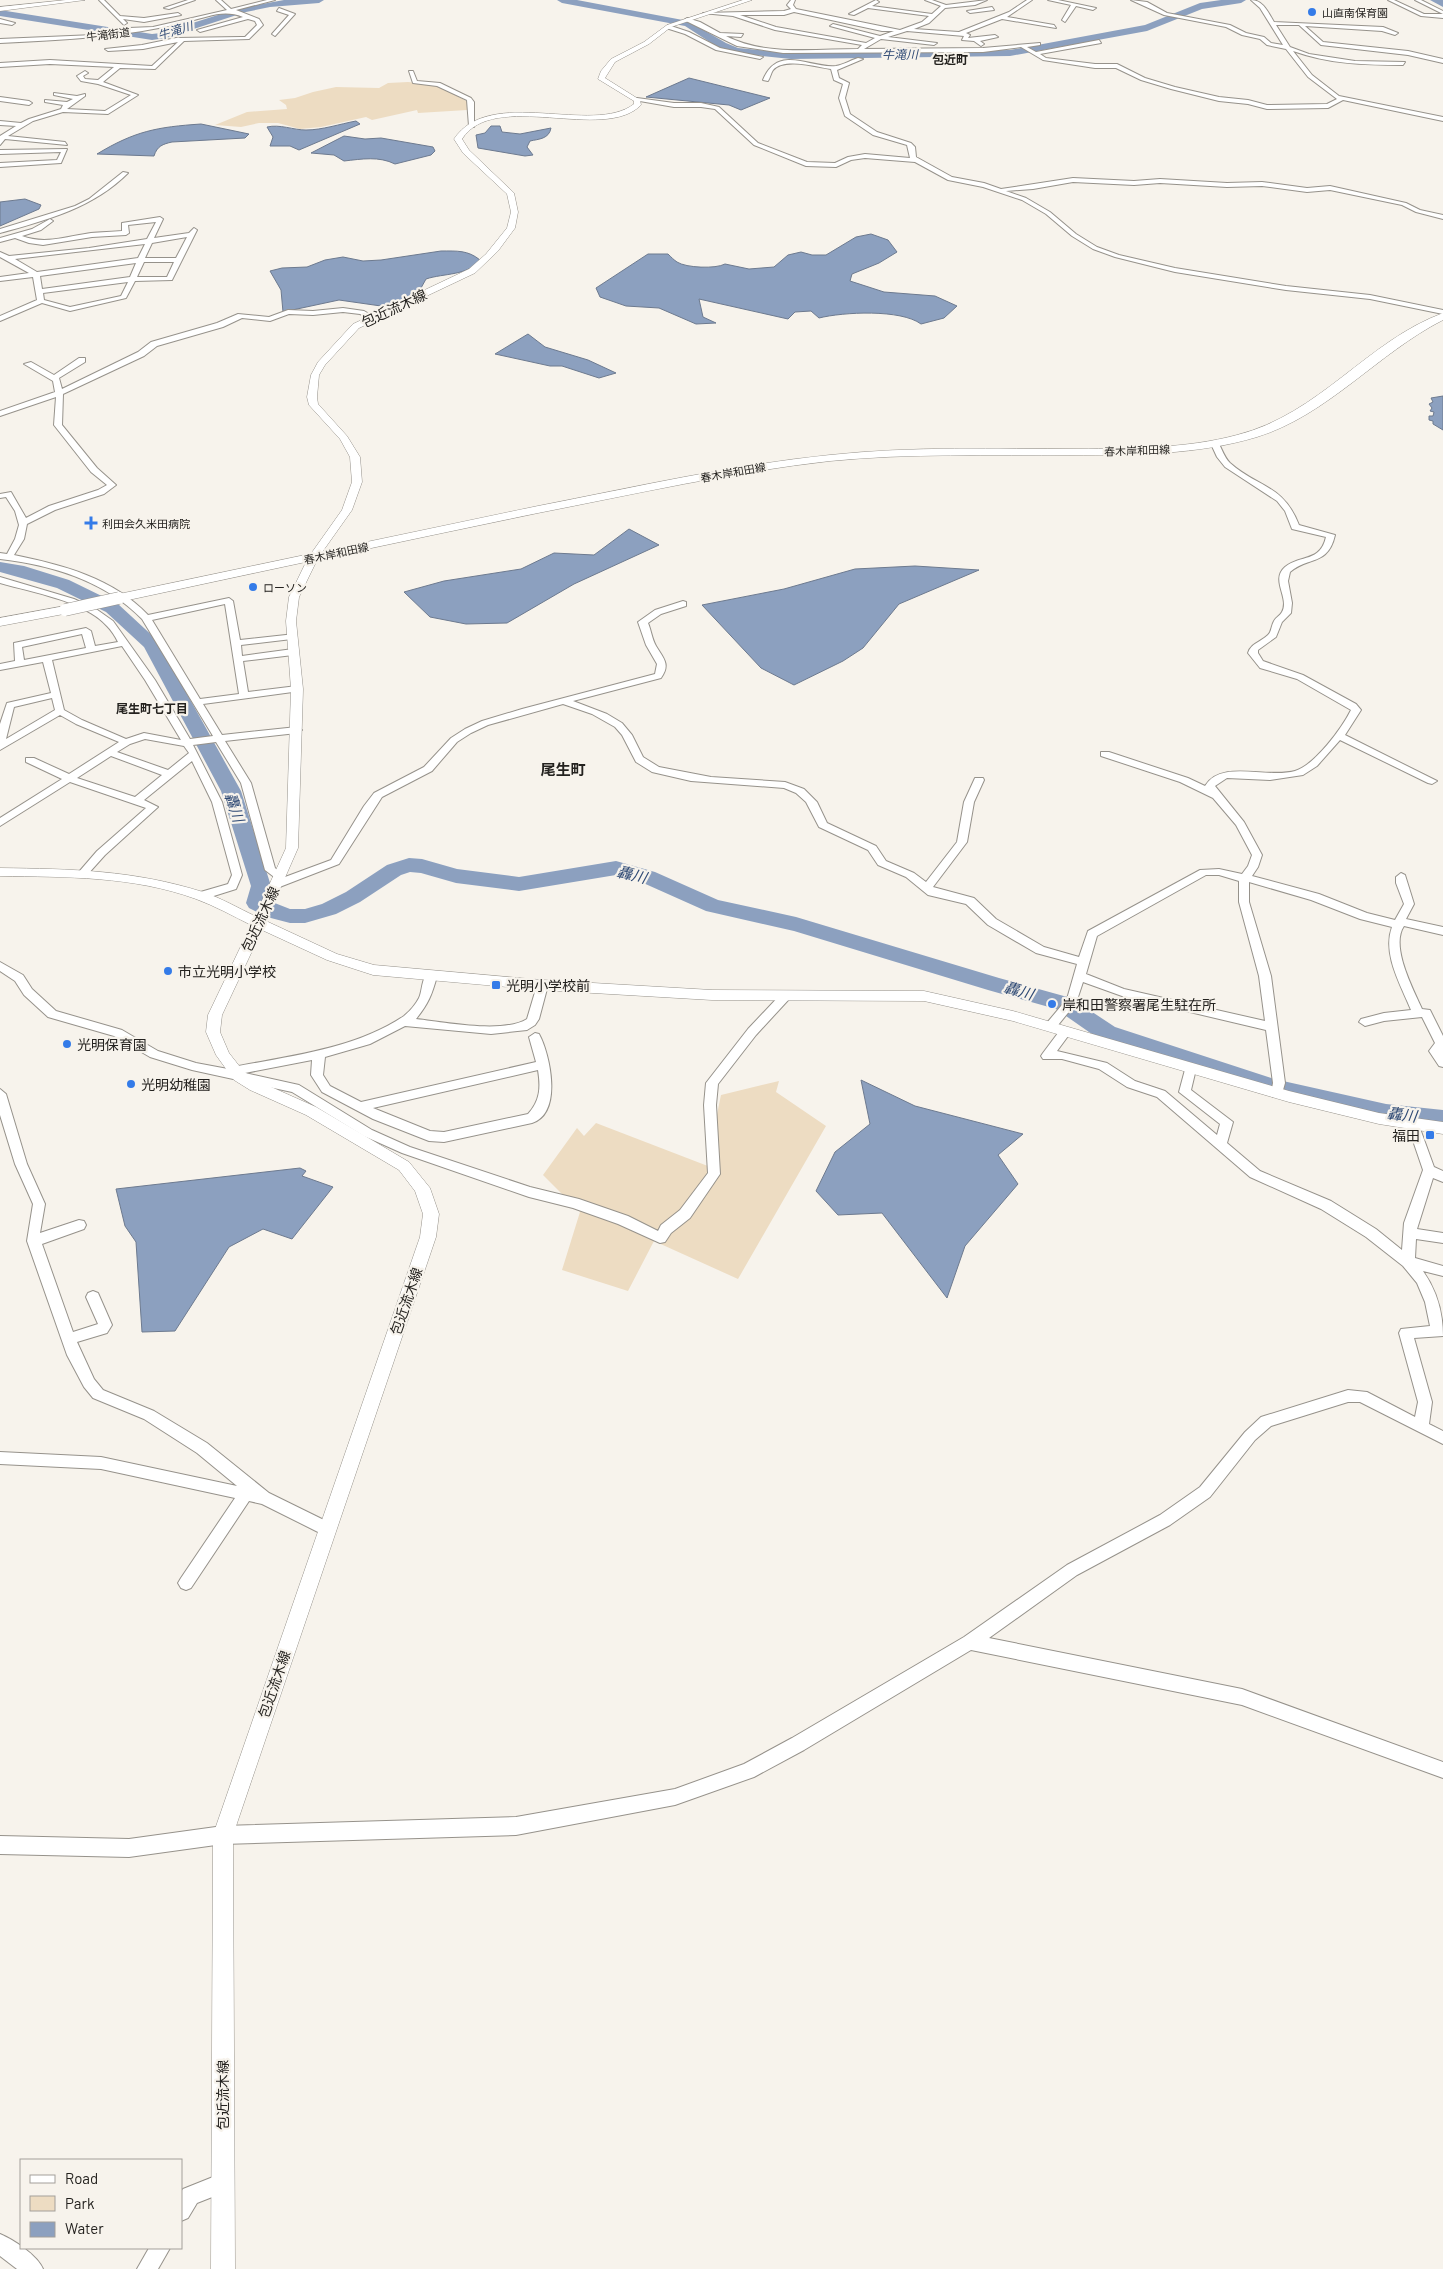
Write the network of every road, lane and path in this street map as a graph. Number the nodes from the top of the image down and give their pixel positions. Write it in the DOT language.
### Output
graph roads {
  1 [pos="82,0"];
  2 [pos="101,0"];
  3 [pos="193,0"];
  4 [pos="218,0"];
  5 [pos="273,0"];
  6 [pos="749,0"];
  7 [pos="792,0"];
  8 [pos="879,0"];
  9 [pos="927,0"];
  10 [pos="985,0"];
  11 [pos="1030,0"];
  12 [pos="1050,0"];
  13 [pos="1133,0"];
  14 [pos="1253,0"];
  15 [pos="1390,0"];
  16 [pos="1417,0"];
  17 [pos="977,3"];
  18 [pos="1074,5"];
  19 [pos="224,6"];
  20 [pos="945,6"];
  21 [pos="870,7"];
  22 [pos="167,8"];
  23 [pos="208,8"];
  24 [pos="1093,8"];
  25 [pos="0,9"];
  26 [pos="992,9"];
  27 [pos="230,10"];
  28 [pos="279,10"];
  29 [pos="794,10"];
  30 [pos="938,10"];
  31 [pos="951,12"];
  32 [pos="962,12"];
  33 [pos="706,13"];
  34 [pos="784,13"];
  35 [pos="182,14"];
  36 [pos="734,14"];
  37 [pos="852,14"];
  38 [pos="1010,14"];
  39 [pos="1443,14"];
  40 [pos="931,15"];
  41 [pos="118,16"];
  42 [pos="822,16"];
  43 [pos="1029,16"];
  44 [pos="249,17"];
  45 [pos="1002,17"];
  46 [pos="138,20"];
  47 [pos="686,20"];
  48 [pos="1065,20"];
  49 [pos="0,21"];
  50 [pos="12,23"];
  51 [pos="758,23"];
  52 [pos="1272,23"];
  53 [pos="261,24"];
  54 [pos="268,24"];
  55 [pos="276,24"];
  56 [pos="284,24"];
  57 [pos="1300,24"];
  58 [pos="671,26"];
  59 [pos="836,27"];
  60 [pos="1054,27"];
  61 [pos="129,30"];
  62 [pos="200,30"];
  63 [pos="902,30"];
  64 [pos="1395,33"];
  65 [pos="250,34"];
  66 [pos="259,34"];
  67 [pos="267,34"];
  68 [pos="275,34"];
  69 [pos="718,34"];
  70 [pos="960,34"];
  71 [pos="741,35"];
  72 [pos="815,35"];
  73 [pos="285,36"];
  74 [pos="214,37"];
  75 [pos="995,37"];
  76 [pos="883,38"];
  77 [pos="808,39"];
  78 [pos="179,40"];
  79 [pos="975,40"];
  80 [pos="0,41"];
  81 [pos="1099,42"];
  82 [pos="865,44"];
  83 [pos="981,44"];
  84 [pos="1038,44"];
  85 [pos="1021,47"];
  86 [pos="1288,48"];
  87 [pos="108,50"];
  88 [pos="1033,53"];
  89 [pos="860,55"];
  90 [pos="1020,55"];
  91 [pos="771,58"];
  92 [pos="780,58"];
  93 [pos="902,58"];
  94 [pos="923,58"];
  95 [pos="827,60"];
  96 [pos="50,62"];
  97 [pos="1443,62"];
  98 [pos="159,63"];
  99 [pos="1403,63"];
  100 [pos="835,64"];
  101 [pos="0,65"];
  102 [pos="119,66"];
  103 [pos="153,68"];
  104 [pos="43,69"];
  105 [pos="21,70"];
  106 [pos="77,72"];
  107 [pos="85,72"];
  108 [pos="411,72"];
  109 [pos="93,73"];
  110 [pos="101,74"];
  111 [pos="108,74"];
  112 [pos="132,74"];
  113 [pos="116,75"];
  114 [pos="766,80"];
  115 [pos="99,82"];
  116 [pos="56,94"];
  117 [pos="1342,98"];
  118 [pos="0,99"];
  119 [pos="637,100"];
  120 [pos="47,101"];
  121 [pos="29,103"];
  122 [pos="68,104"];
  123 [pos="63,110"];
  124 [pos="1443,120"];
  125 [pos="0,123"];
  126 [pos="20,125"];
  127 [pos="472,126"];
  128 [pos="1,136"];
  129 [pos="65,150"];
  130 [pos="0,152"];
  131 [pos="915,160"];
  132 [pos="0,164"];
  133 [pos="125,173"];
  134 [pos="997,189"];
  135 [pos="1443,217"];
  136 [pos="50,221"];
  137 [pos="0,231"];
  138 [pos="16,236"];
  139 [pos="76,239"];
  140 [pos="0,240"];
  141 [pos="150,241"];
  142 [pos="89,250"];
  143 [pos="0,254"];
  144 [pos="37,256"];
  145 [pos="10,258"];
  146 [pos="141,260"];
  147 [pos="178,260"];
  148 [pos="23,266"];
  149 [pos="36,274"];
  150 [pos="0,279"];
  151 [pos="132,279"];
  152 [pos="40,291"];
  153 [pos="41,302"];
  154 [pos="0,308"];
  155 [pos="1443,314"];
  156 [pos="3,318"];
  157 [pos="372,318"];
  158 [pos="82,360"];
  159 [pos="28,364"];
  160 [pos="54,378"];
  161 [pos="59,393"];
  162 [pos="0,414"];
  163 [pos="1216,444"];
  164 [pos="0,496"];
  165 [pos="24,522"];
  166 [pos="4,557"];
  167 [pos="313,558"];
  168 [pos="0,580"];
  169 [pos="122,598"];
  170 [pos="682,604"];
  171 [pos="146,618"];
  172 [pos="0,622"];
  173 [pos="292,636"];
  174 [pos="125,643"];
  175 [pos="237,643"];
  176 [pos="91,649"];
  177 [pos="294,652"];
  178 [pos="47,658"];
  179 [pos="238,659"];
  180 [pos="20,663"];
  181 [pos="0,667"];
  182 [pos="297,689"];
  183 [pos="57,694"];
  184 [pos="244,695"];
  185 [pos="563,701"];
  186 [pos="197,702"];
  187 [pos="60,711"];
  188 [pos="297,730"];
  189 [pos="1339,736"];
  190 [pos="221,738"];
  191 [pos="0,742"];
  192 [pos="126,742"];
  193 [pos="188,742"];
  194 [pos="0,747"];
  195 [pos="111,753"];
  196 [pos="194,754"];
  197 [pos="1105,754"];
  198 [pos="30,760"];
  199 [pos="169,774"];
  200 [pos="71,779"];
  201 [pos="979,780"];
  202 [pos="1432,782"];
  203 [pos="1216,796"];
  204 [pos="137,801"];
  205 [pos="0,823"];
  206 [pos="0,872"];
  207 [pos="83,873"];
  208 [pos="1401,877"];
  209 [pos="1244,878"];
  210 [pos="278,882"];
  211 [pos="926,889"];
  212 [pos="201,896"];
  213 [pos="261,919"];
  214 [pos="1400,923"];
  215 [pos="1443,931"];
  216 [pos="1083,962"];
  217 [pos="0,966"];
  218 [pos="431,976"];
  219 [pos="1079,976"];
  220 [pos="542,985"];
  221 [pos="785,997"];
  222 [pos="1418,1013"];
  223 [pos="405,1022"];
  224 [pos="1365,1022"];
  225 [pos="1050,1027"];
  226 [pos="1271,1027"];
  227 [pos="1065,1032"];
  228 [pos="535,1038"];
  229 [pos="319,1053"];
  230 [pos="1443,1063"];
  231 [pos="542,1065"];
  232 [pos="1190,1069"];
  233 [pos="236,1073"];
  234 [pos="0,1094"];
  235 [pos="1277,1094"];
  236 [pos="360,1107"];
  237 [pos="1414,1126"];
  238 [pos="1443,1128"];
  239 [pos="1221,1144"];
  240 [pos="1429,1170"];
  241 [pos="1443,1177"];
  242 [pos="79,1225"];
  243 [pos="1411,1233"];
  244 [pos="1443,1238"];
  245 [pos="34,1241"];
  246 [pos="1408,1262"];
  247 [pos="1443,1271"];
  248 [pos="93,1297"];
  249 [pos="68,1339"];
  250 [pos="1421,1426"];
  251 [pos="1443,1438"];
  252 [pos="0,1458"];
  253 [pos="246,1494"];
  254 [pos="264,1498"];
  255 [pos="327,1529"];
  256 [pos="186,1583"];
  257 [pos="970,1642"];
  258 [pos="1443,1770"];
  259 [pos="223,1835"];
  260 [pos="0,1846"];
  261 [pos="223,2183"];
  262 [pos="182,2209"];
  263 [pos="0,2244"];
  264 [pos="159,2249"];
  265 [pos="33,2269"];
  266 [pos="147,2269"];
  267 [pos="223,2269"];
  1 -- 25 [label="street"];
  2 -- 41 [label="street"];
  3 -- 22 [label="street"];
  4 -- 19 [label="street"];
  5 -- 27 [label="street, 牛滝街道"];
  6 -- 33 [label="street"];
  7 -- 29 [label="street"];
  8 -- 21 [label="street"];
  9 -- 20 [label="street"];
  10 -- 17 [label="street"];
  11 -- 38 [label="street"];
  12 -- 18 [label="street"];
  13 -- 86 [label="street"];
  14 -- 52 [label="street"];
  15 -- 39 [label="street"];
  16 -- 39 [label="street"];
  17 -- 20 [label="street"];
  17 -- 26 [label="street"];
  18 -- 24 [label="street"];
  18 -- 48 [label="street"];
  19 -- 23 [label="street"];
  19 -- 27 [label="street"];
  20 -- 30 [label="street"];
  21 -- 37 [label="street"];
  21 -- 40 [label="street"];
  26 -- 32 [label="street"];
  26 -- 45 [label="street"];
  27 -- 44 [label="street"];
  27 -- 61 [label="street, 牛滝街道"];
  28 -- 56 [label="street"];
  29 -- 34 [label="street"];
  29 -- 42 [label="street"];
  30 -- 31 [label="street"];
  30 -- 40 [label="street"];
  33 -- 36 [label="street"];
  33 -- 47 [label="street"];
  34 -- 36 [label="street"];
  34 -- 51 [label="street"];
  35 -- 46 [label="street"];
  36 -- 51 [label="street"];
  38 -- 43 [label="street"];
  38 -- 45 [label="street"];
  40 -- 63 [label="street"];
  41 -- 46 [label="street"];
  41 -- 61 [label="street"];
  42 -- 59 [label="street"];
  42 -- 63 [label="street"];
  44 -- 53 [label="street"];
  44 -- 62 [label="street"];
  45 -- 60 [label="street"];
  45 -- 70 [label="street"];
  46 -- 61 [label="street"];
  47 -- 58 [label="street"];
  47 -- 69 [label="street"];
  49 -- 50 [label="street"];
  51 -- 72 [label="street"];
  52 -- 57 [label="street"];
  52 -- 86 [label="street"];
  53 -- 54 [label="street"];
  53 -- 65 [label="street"];
  55 -- 56 [label="street"];
  56 -- 68 [label="street"];
  57 -- 64 [label="street"];
  57 -- 97 [label="street"];
  58 -- 91 [label="street"];
  58 -- 119 [label="street"];
  59 -- 72 [label="street"];
  59 -- 76 [label="street"];
  61 -- 80 [label="street, 牛滝街道"];
  63 -- 70 [label="street"];
  63 -- 76 [label="street"];
  65 -- 66 [label="street"];
  65 -- 78 [label="street"];
  67 -- 68 [label="street"];
  68 -- 73 [label="street"];
  69 -- 71 [label="street"];
  69 -- 89 [label="street"];
  70 -- 79 [label="street"];
  72 -- 77 [label="street"];
  72 -- 82 [label="street"];
  74 -- 78 [label="street"];
  75 -- 79 [label="street"];
  76 -- 82 [label="street"];
  76 -- 83 [label="street"];
  78 -- 87 [label="street"];
  78 -- 98 [label="street"];
  79 -- 83 [label="street"];
  81 -- 88 [label="street"];
  82 -- 89 [label="street"];
  83 -- 85 [label="street"];
  84 -- 85 [label="street"];
  85 -- 88 [label="street"];
  85 -- 89 [label="street"];
  86 -- 99 [label="street"];
  86 -- 117 [label="street"];
  88 -- 90 [label="street"];
  88 -- 117 [label="street"];
  89 -- 100 [label="street"];
  92 -- 95 [label="street"];
  93 -- 94 [label="street"];
  96 -- 98 [label="street"];
  96 -- 101 [label="street"];
  96 -- 102 [label="street"];
  98 -- 103 [label="street"];
  100 -- 114 [label="street"];
  100 -- 131 [label="street"];
  102 -- 103 [label="street"];
  102 -- 111 [label="street"];
  103 -- 112 [label="street"];
  104 -- 105 [label="street"];
  106 -- 107 [label="street"];
  107 -- 109 [label="street"];
  107 -- 115 [label="street"];
  108 -- 127 [label="street"];
  110 -- 111 [label="street"];
  111 -- 113 [label="street"];
  111 -- 115 [label="street"];
  115 -- 123 [label="street"];
  116 -- 122 [label="street"];
  117 -- 124 [label="street"];
  118 -- 121 [label="street"];
  119 -- 127 [label="street"];
  119 -- 131 [label="street"];
  120 -- 122 [label="street"];
  122 -- 123 [label="street"];
  123 -- 126 [label="street"];
  125 -- 126 [label="street"];
  126 -- 128 [label="street"];
  127 -- 157 [label="street, 包近流木線"];
  128 -- 129 [label="street"];
  129 -- 130 [label="street"];
  129 -- 132 [label="street"];
  131 -- 134 [label="street"];
  133 -- 137 [label="street"];
  134 -- 135 [label="street"];
  134 -- 155 [label="street"];
  136 -- 138 [label="street"];
  138 -- 139 [label="street"];
  138 -- 140 [label="street"];
  139 -- 141 [label="street"];
  139 -- 142 [label="street"];
  141 -- 142 [label="street"];
  141 -- 146 [label="street"];
  141 -- 147 [label="street"];
  142 -- 144 [label="street"];
  143 -- 145 [label="street"];
  144 -- 145 [label="street"];
  144 -- 148 [label="street"];
  145 -- 148 [label="street"];
  146 -- 147 [label="street"];
  146 -- 149 [label="street"];
  146 -- 151 [label="street"];
  147 -- 151 [label="street"];
  148 -- 149 [label="street"];
  149 -- 150 [label="street"];
  149 -- 152 [label="street"];
  151 -- 152 [label="street"];
  151 -- 153 [label="street"];
  152 -- 153 [label="street"];
  153 -- 156 [label="street"];
  154 -- 156 [label="street"];
  155 -- 163 [label="main road, 春木岸和田線"];
  157 -- 161 [label="street"];
  157 -- 167 [label="street, 包近流木線"];
  158 -- 160 [label="street"];
  159 -- 160 [label="street"];
  160 -- 161 [label="street"];
  161 -- 162 [label="street"];
  161 -- 165 [label="street"];
  163 -- 167 [label="main road, 春木岸和田線"];
  163 -- 189 [label="street"];
  164 -- 165 [label="street"];
  165 -- 166 [label="street"];
  166 -- 169 [label="street"];
  167 -- 169 [label="main road, 春木岸和田線"];
  167 -- 173 [label="street, 包近流木線"];
  168 -- 174 [label="street"];
  169 -- 171 [label="street"];
  169 -- 172 [label="main road, 春木岸和田線, bridge"];
  170 -- 185 [label="street"];
  171 -- 175 [label="street"];
  171 -- 186 [label="street"];
  173 -- 175 [label="street"];
  173 -- 177 [label="street, 包近流木線"];
  174 -- 176 [label="street"];
  174 -- 193 [label="street"];
  175 -- 179 [label="street"];
  176 -- 178 [label="street"];
  176 -- 180 [label="street"];
  177 -- 179 [label="street"];
  177 -- 182 [label="street, 包近流木線"];
  178 -- 180 [label="street"];
  178 -- 183 [label="street"];
  179 -- 184 [label="street"];
  180 -- 181 [label="street"];
  182 -- 184 [label="street"];
  182 -- 188 [label="street, 包近流木線"];
  183 -- 187 [label="street"];
  183 -- 191 [label="street"];
  184 -- 186 [label="street"];
  185 -- 210 [label="street"];
  185 -- 211 [label="street"];
  186 -- 190 [label="street"];
  187 -- 192 [label="street"];
  187 -- 194 [label="street"];
  188 -- 190 [label="street"];
  188 -- 210 [label="street, 包近流木線"];
  189 -- 202 [label="street"];
  189 -- 203 [label="street"];
  190 -- 193 [label="street"];
  190 -- 210 [label="street"];
  192 -- 193 [label="street"];
  192 -- 195 [label="street"];
  193 -- 196 [label="street"];
  195 -- 199 [label="street"];
  195 -- 200 [label="street"];
  196 -- 199 [label="street"];
  196 -- 212 [label="street"];
  197 -- 203 [label="street"];
  198 -- 200 [label="street"];
  199 -- 204 [label="street"];
  200 -- 204 [label="street"];
  200 -- 205 [label="street"];
  201 -- 211 [label="street"];
  203 -- 209 [label="street"];
  204 -- 207 [label="street"];
  206 -- 207 [label="street"];
  207 -- 212 [label="street"];
  208 -- 214 [label="street"];
  209 -- 214 [label="street"];
  209 -- 216 [label="street"];
  209 -- 226 [label="street"];
  210 -- 213 [label="street, 包近流木線"];
  211 -- 216 [label="street"];
  212 -- 213 [label="street"];
  213 -- 218 [label="street"];
  213 -- 233 [label="street, 包近流木線"];
  214 -- 215 [label="street"];
  214 -- 222 [label="street"];
  216 -- 219 [label="street"];
  217 -- 233 [label="street"];
  218 -- 220 [label="street"];
  218 -- 223 [label="street"];
  219 -- 225 [label="street"];
  219 -- 226 [label="street"];
  220 -- 221 [label="street"];
  220 -- 223 [label="street"];
  221 -- 225 [label="street"];
  221 -- 233 [label="street"];
  222 -- 224 [label="street"];
  222 -- 230 [label="street"];
  223 -- 229 [label="street"];
  225 -- 227 [label="street"];
  226 -- 235 [label="street"];
  227 -- 232 [label="street"];
  227 -- 239 [label="street"];
  228 -- 231 [label="street"];
  229 -- 233 [label="street"];
  229 -- 236 [label="street"];
  231 -- 236 [label="street"];
  231 -- 236 [label="street"];
  232 -- 235 [label="street"];
  232 -- 239 [label="street"];
  233 -- 255 [label="street, 包近流木線"];
  234 -- 245 [label="street"];
  235 -- 237 [label="street"];
  237 -- 238 [label="street"];
  237 -- 240 [label="street"];
  239 -- 246 [label="street"];
  240 -- 241 [label="street"];
  240 -- 243 [label="street"];
  242 -- 245 [label="street"];
  243 -- 244 [label="street"];
  243 -- 246 [label="street"];
  245 -- 249 [label="street"];
  246 -- 247 [label="street"];
  246 -- 250 [label="street"];
  248 -- 249 [label="street"];
  249 -- 254 [label="street"];
  250 -- 251 [label="street"];
  250 -- 257 [label="street"];
  252 -- 253 [label="street"];
  253 -- 254 [label="street"];
  253 -- 256 [label="street"];
  254 -- 255 [label="street"];
  255 -- 259 [label="street, 包近流木線"];
  257 -- 258 [label="street"];
  257 -- 259 [label="street"];
  259 -- 260 [label="street"];
  259 -- 261 [label="street, 包近流木線"];
  261 -- 262 [label="street"];
  261 -- 267 [label="street, 包近流木線"];
  263 -- 265 [label="street"];
  264 -- 266 [label="street"];
}
